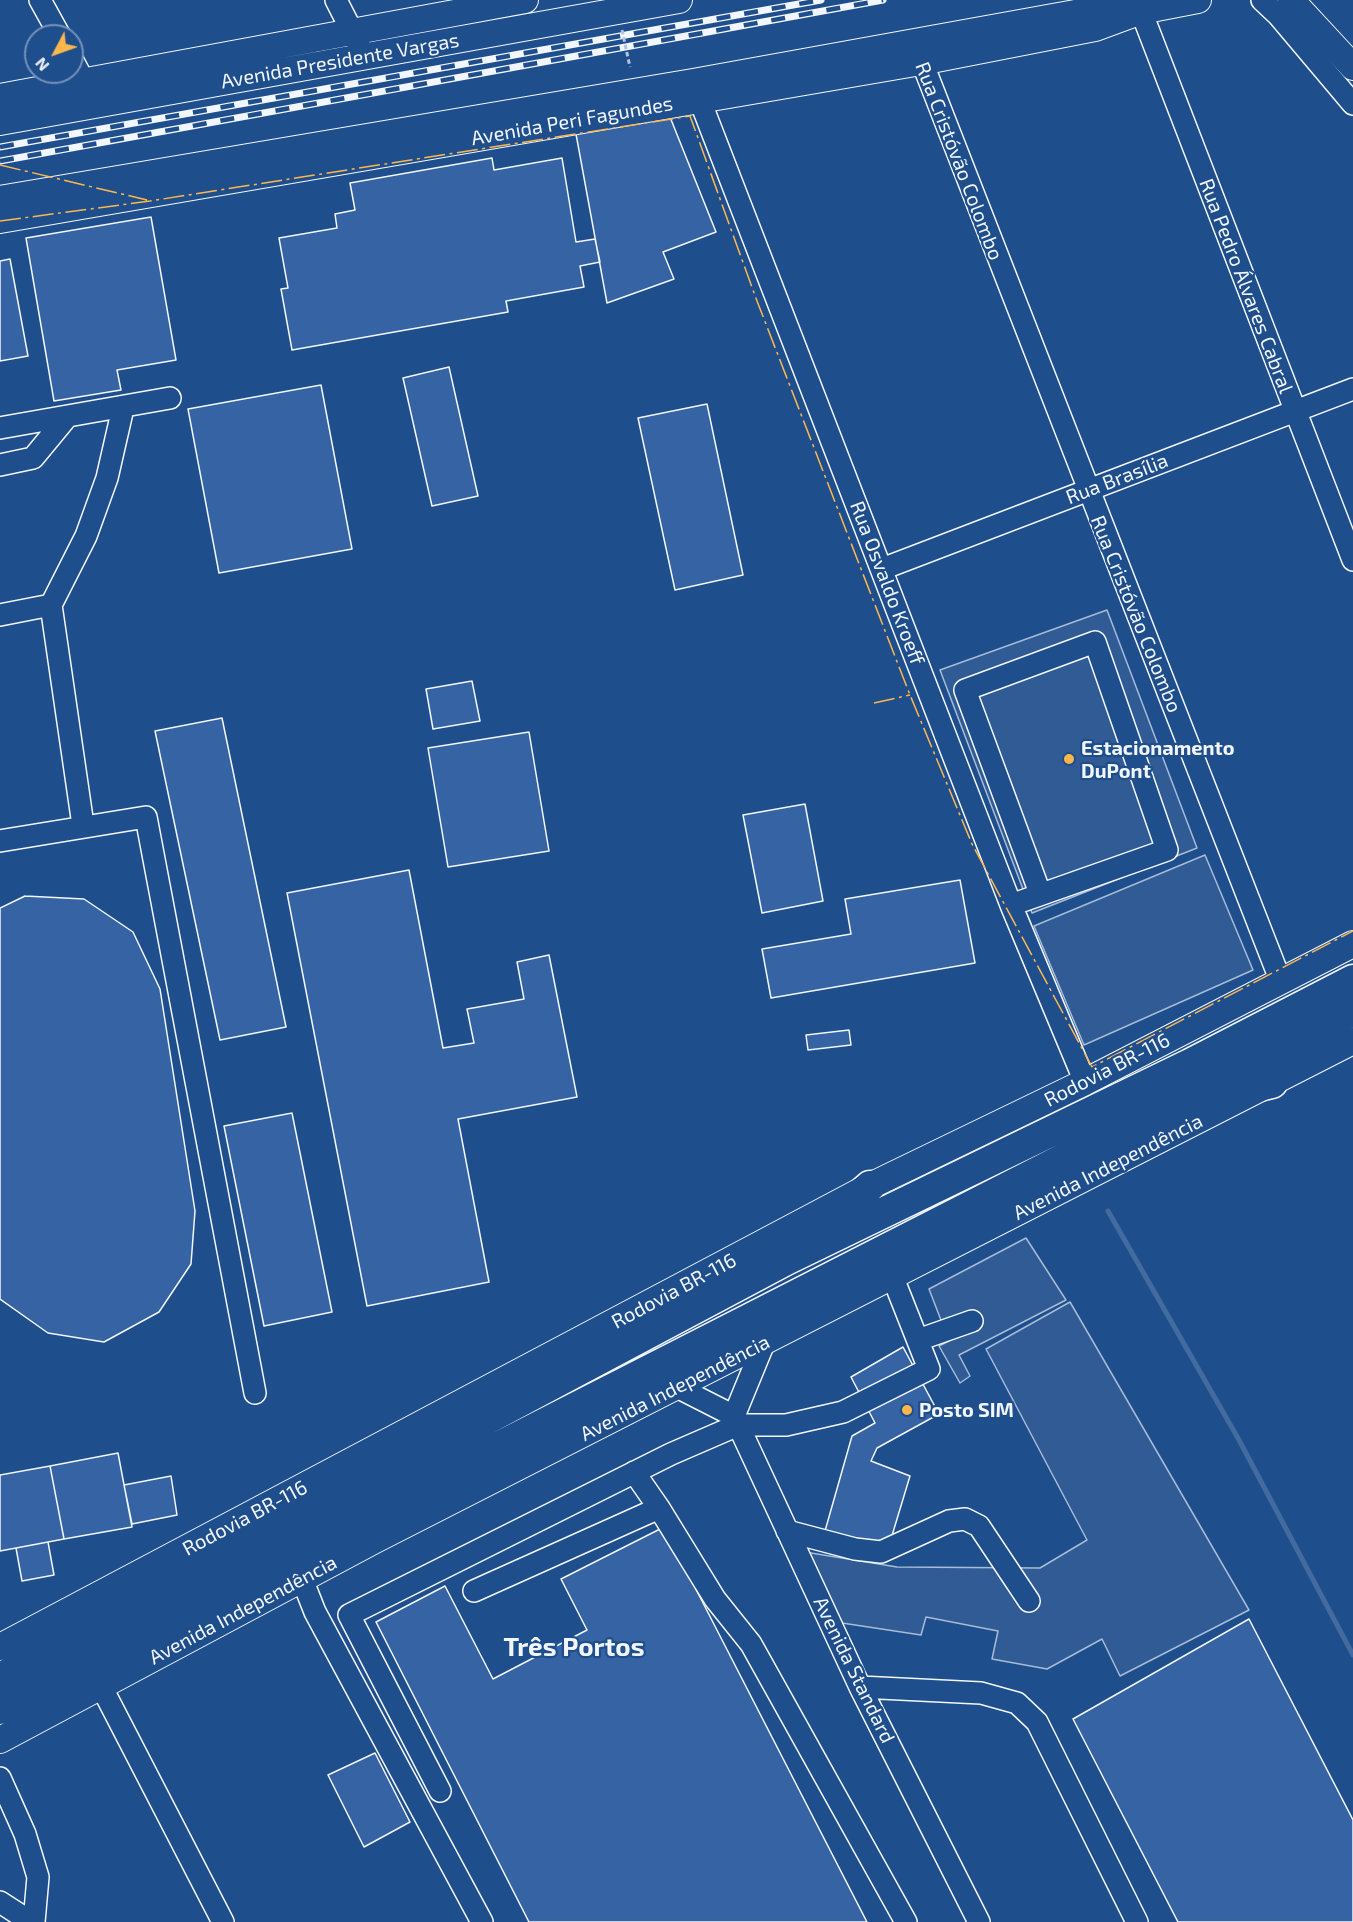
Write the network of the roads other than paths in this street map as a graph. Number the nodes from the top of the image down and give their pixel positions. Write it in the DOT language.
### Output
graph roads {
  1 [pos="40,0"];
  2 [pos="336,0"];
  3 [pos="525,0"];
  4 [pos="679,0"];
  5 [pos="1198,0"];
  6 [pos="1262,0"];
  7 [pos="1291,0"];
  8 [pos="1309,0"];
  9 [pos="1141,11"];
  10 [pos="53,24"];
  11 [pos="354,33"];
  12 [pos="1353,47"];
  13 [pos="918,53"];
  14 [pos="365,56"];
  15 [pos="1353,67"];
  16 [pos="84,82"];
  17 [pos="73,84"];
  18 [pos="696,91"];
  19 [pos="0,97"];
  20 [pos="1353,104"];
  21 [pos="95,105"];
  22 [pos="0,122"];
  23 [pos="56,199"];
  24 [pos="0,200"];
  25 [pos="0,220"];
  26 [pos="1353,389"];
  27 [pos="170,398"];
  28 [pos="123,408"];
  29 [pos="1294,412"];
  30 [pos="66,418"];
  31 [pos="0,428"];
  32 [pos="0,465"];
  33 [pos="1087,490"];
  34 [pos="1353,560"];
  35 [pos="882,569"];
  36 [pos="51,605"];
  37 [pos="0,615"];
  38 [pos="83,825"];
  39 [pos="0,841"];
  40 [pos="1040,893"];
  41 [pos="1011,905"];
  42 [pos="1353,944"];
  43 [pos="1353,980"];
  44 [pos="1281,982"];
  45 [pos="1353,1011"];
  46 [pos="1353,1041"];
  47 [pos="1085,1082"];
  48 [pos="1272,1083"];
  49 [pos="1165,1108"];
  50 [pos="870,1186"];
  51 [pos="786,1260"];
  52 [pos="893,1278"];
  53 [pos="972,1321"];
  54 [pos="918,1340"];
  55 [pos="764,1343"];
  56 [pos="677,1387"];
  57 [pos="255,1394"];
  58 [pos="736,1421"];
  59 [pos="634,1472"];
  60 [pos="659,1508"];
  61 [pos="787,1531"];
  62 [pos="302,1579"];
  63 [pos="474,1591"];
  64 [pos="1029,1601"];
  65 [pos="0,1647"];
  66 [pos="0,1678"];
  67 [pos="101,1686"];
  68 [pos="860,1687"];
  69 [pos="0,1709"];
  70 [pos="0,1740"];
  71 [pos="0,1778"];
  72 [pos="440,1791"];
  73 [pos="0,1902"];
  74 [pos="33,1922"];
  75 [pos="223,1922"];
  76 [pos="482,1922"];
  77 [pos="906,1922"];
  78 [pos="979,1922"];
  79 [pos="1137,1922"];
  1 -- 10 [label="street"];
  2 -- 11 [label="street"];
  3 -- 11 [label="main road, Avenida Presidente Vargas"];
  4 -- 14 [label="main road, Avenida Presidente Vargas"];
  5 -- 9 [label="main road, Avenida Peri Fagundes"];
  6 -- 20 [label="street"];
  7 -- 15 [label="main road"];
  8 -- 12 [label="main road"];
  9 -- 13 [label="main road, Avenida Peri Fagundes"];
  9 -- 29 [label="street, Rua Pedro Álvares Cabral"];
  11 -- 14 [label="street"];
  11 -- 16 [label="main road, Avenida Presidente Vargas"];
  13 -- 18 [label="main road, Avenida Peri Fagundes"];
  13 -- 33 [label="street, Rua Cristóvão Colombo"];
  14 -- 21 [label="main road, Avenida Presidente Vargas"];
  16 -- 21 [label="street"];
  17 -- 19 [label="main road, Avenida Presidente Vargas"];
  18 -- 23 [label="main road, Avenida Peri Fagundes"];
  18 -- 35 [label="street, Rua Osvaldo Kroeff"];
  21 -- 22 [label="main road, Avenida Presidente Vargas"];
  23 -- 24 [label="main road, Avenida Peri Fagundes"];
  23 -- 25 [label="main road, Avenida Peri Fagundes"];
  26 -- 29 [label="street, Rua Brasília"];
  27 -- 28 [label="street"];
  28 -- 30 [label="street"];
  28 -- 36 [label="street"];
  29 -- 33 [label="street, Rua Brasília"];
  29 -- 34 [label="street, Rua Pedro Álvares Cabral"];
  30 -- 31 [label="street"];
  30 -- 32 [label="street"];
  33 -- 35 [label="street, Rua Brasília"];
  33 -- 44 [label="street, Rua Cristóvão Colombo"];
  35 -- 41 [label="street, Rua Osvaldo Kroeff"];
  36 -- 37 [label="street"];
  36 -- 38 [label="street"];
  38 -- 39 [label="street"];
  38 -- 57 [label="street"];
  40 -- 40 [label="street"];
  40 -- 41 [label="street"];
  41 -- 47 [label="street, Rua Osvaldo Kroeff"];
  42 -- 44 [label="main road, Rodovia BR-116"];
  43 -- 51 [label="highway, Rodovia BR-116"];
  44 -- 47 [label="main road, Rodovia BR-116"];
  45 -- 49 [label="highway"];
  46 -- 48 [label="main road, Avenida Independência"];
  47 -- 50 [label="main road, Rodovia BR-116"];
  48 -- 49 [label="highway"];
  48 -- 52 [label="main road, Avenida Independência"];
  49 -- 69 [label="highway"];
  50 -- 51 [label="highway"];
  50 -- 65 [label="main road, Rodovia BR-116"];
  51 -- 66 [label="highway, Rodovia BR-116"];
  52 -- 54 [label="street"];
  52 -- 55 [label="main road, Avenida Independência"];
  53 -- 54 [label="street"];
  54 -- 58 [label="street"];
  55 -- 56 [label="main road, Avenida Independência"];
  55 -- 58 [label="street"];
  56 -- 58 [label="street"];
  56 -- 62 [label="main road, Avenida Independência"];
  58 -- 59 [label="street"];
  58 -- 61 [label="street, Avenida Standard"];
  59 -- 60 [label="street"];
  59 -- 72 [label="street"];
  60 -- 63 [label="street"];
  60 -- 77 [label="street"];
  61 -- 64 [label="street"];
  61 -- 68 [label="street, Avenida Standard"];
  62 -- 67 [label="main road, Avenida Independência"];
  62 -- 76 [label="street"];
  67 -- 70 [label="main road, Avenida Independência"];
  67 -- 75 [label="street"];
  68 -- 78 [label="street, Avenida Standard"];
  68 -- 79 [label="street"];
  71 -- 74 [label="street"];
  73 -- 74 [label="street"];
}
